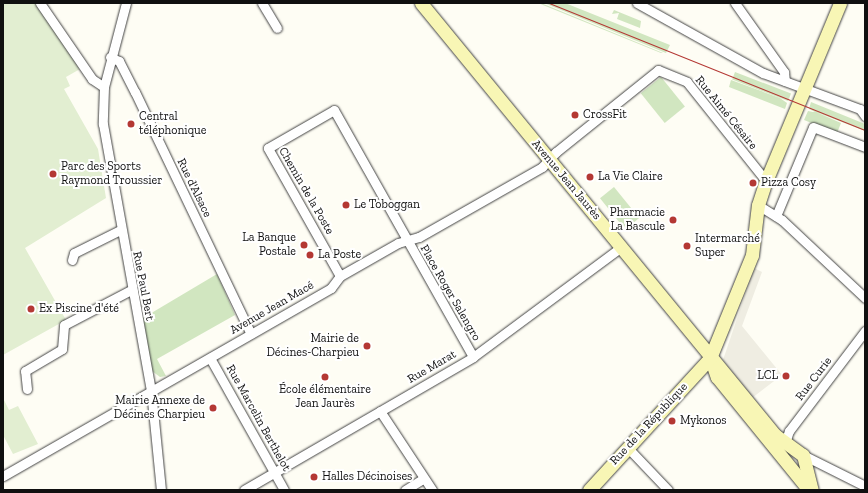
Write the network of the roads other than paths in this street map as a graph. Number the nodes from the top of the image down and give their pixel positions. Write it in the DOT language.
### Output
graph roads {
  1 [pos="40,3"];
  2 [pos="126,3"];
  3 [pos="262,3"];
  4 [pos="421,3"];
  5 [pos="636,3"];
  6 [pos="735,3"];
  7 [pos="840,3"];
  8 [pos="277,28"];
  9 [pos="110,57"];
  10 [pos="785,81"];
  11 [pos="104,87"];
  12 [pos="805,88"];
  13 [pos="863,110"];
  14 [pos="865,147"];
  15 [pos="549,160"];
  16 [pos="766,181"];
  17 [pos="758,205"];
  18 [pos="776,216"];
  19 [pos="120,230"];
  20 [pos="407,241"];
  21 [pos="621,247"];
  22 [pos="72,260"];
  23 [pos="340,276"];
  24 [pos="131,290"];
  25 [pos="865,298"];
  26 [pos="865,331"];
  27 [pos="252,334"];
  28 [pos="474,357"];
  29 [pos="210,358"];
  30 [pos="710,358"];
  31 [pos="27,389"];
  32 [pos="151,390"];
  33 [pos="380,411"];
  34 [pos="784,443"];
  35 [pos="628,448"];
  36 [pos="803,455"];
  37 [pos="821,465"];
  38 [pos="791,468"];
  39 [pos="806,468"];
  40 [pos="275,473"];
  41 [pos="3,476"];
  42 [pos="424,478"];
  43 [pos="865,486"];
  44 [pos="161,490"];
  45 [pos="244,490"];
  46 [pos="284,490"];
  47 [pos="405,490"];
  48 [pos="432,490"];
  49 [pos="589,490"];
  50 [pos="668,490"];
  51 [pos="810,490"];
  1 -- 11 [label="street"];
  2 -- 9 [label="street, Rue Paul Bert"];
  3 -- 8 [label="street"];
  4 -- 15 [label="main road, Avenue Jean Jaurès"];
  5 -- 10 [label="street"];
  6 -- 10 [label="street"];
  7 -- 12 [label="main road"];
  9 -- 11 [label="street, Rue Paul Bert"];
  9 -- 27 [label="street, Rue d'Alsace"];
  10 -- 12 [label="street"];
  11 -- 19 [label="street, Rue Paul Bert"];
  12 -- 13 [label="street"];
  12 -- 16 [label="main road"];
  14 -- 18 [label="street"];
  15 -- 16 [label="street, Rue Aimé Césaire"];
  15 -- 20 [label="street, Avenue Jean Macé"];
  15 -- 21 [label="main road, Avenue Jean Jaurès"];
  16 -- 17 [label="main road"];
  17 -- 18 [label="street"];
  17 -- 30 [label="main road"];
  18 -- 25 [label="street"];
  19 -- 22 [label="street"];
  19 -- 24 [label="street, Rue Paul Bert"];
  20 -- 23 [label="street, Avenue Jean Macé"];
  20 -- 23 [label="street, Chemin de la Poste"];
  20 -- 28 [label="street, Place Roger Salengro"];
  21 -- 28 [label="street, Rue Marat"];
  21 -- 30 [label="main road, Avenue Jean Jaurès"];
  23 -- 27 [label="street, Avenue Jean Macé"];
  24 -- 31 [label="street"];
  24 -- 32 [label="street, Rue Paul Bert"];
  26 -- 34 [label="street, Rue Curie"];
  27 -- 29 [label="street, Avenue Jean Macé"];
  28 -- 33 [label="street, Rue Marat"];
  29 -- 32 [label="street, Avenue Jean Macé"];
  29 -- 40 [label="street, Rue Marcelin Berthelot"];
  30 -- 34 [label="main road, Avenue Jean Jaurès"];
  30 -- 35 [label="main road, Rue de la République"];
  30 -- 38 [label="main road, Avenue Jean Jaurès"];
  32 -- 41 [label="street, Avenue Jean Macé"];
  32 -- 44 [label="street, Rue Paul Bert"];
  33 -- 40 [label="street, Rue Marat"];
  33 -- 42 [label="street"];
  34 -- 36 [label="main road, Avenue Jean Jaurès"];
  35 -- 49 [label="main road, Rue de la République"];
  35 -- 50 [label="street"];
  36 -- 37 [label="street"];
  36 -- 39 [label="main road, Avenue Jean Jaurès"];
  37 -- 39 [label="street"];
  37 -- 43 [label="street"];
  38 -- 39 [label="main road"];
  38 -- 51 [label="main road, Avenue Jean Jaurès"];
  39 -- 51 [label="main road, Avenue Jean Jaurès"];
  40 -- 45 [label="street, Rue Marat"];
  40 -- 46 [label="street, Rue Marcelin Berthelot"];
  42 -- 47 [label="street"];
  42 -- 48 [label="street"];
}
